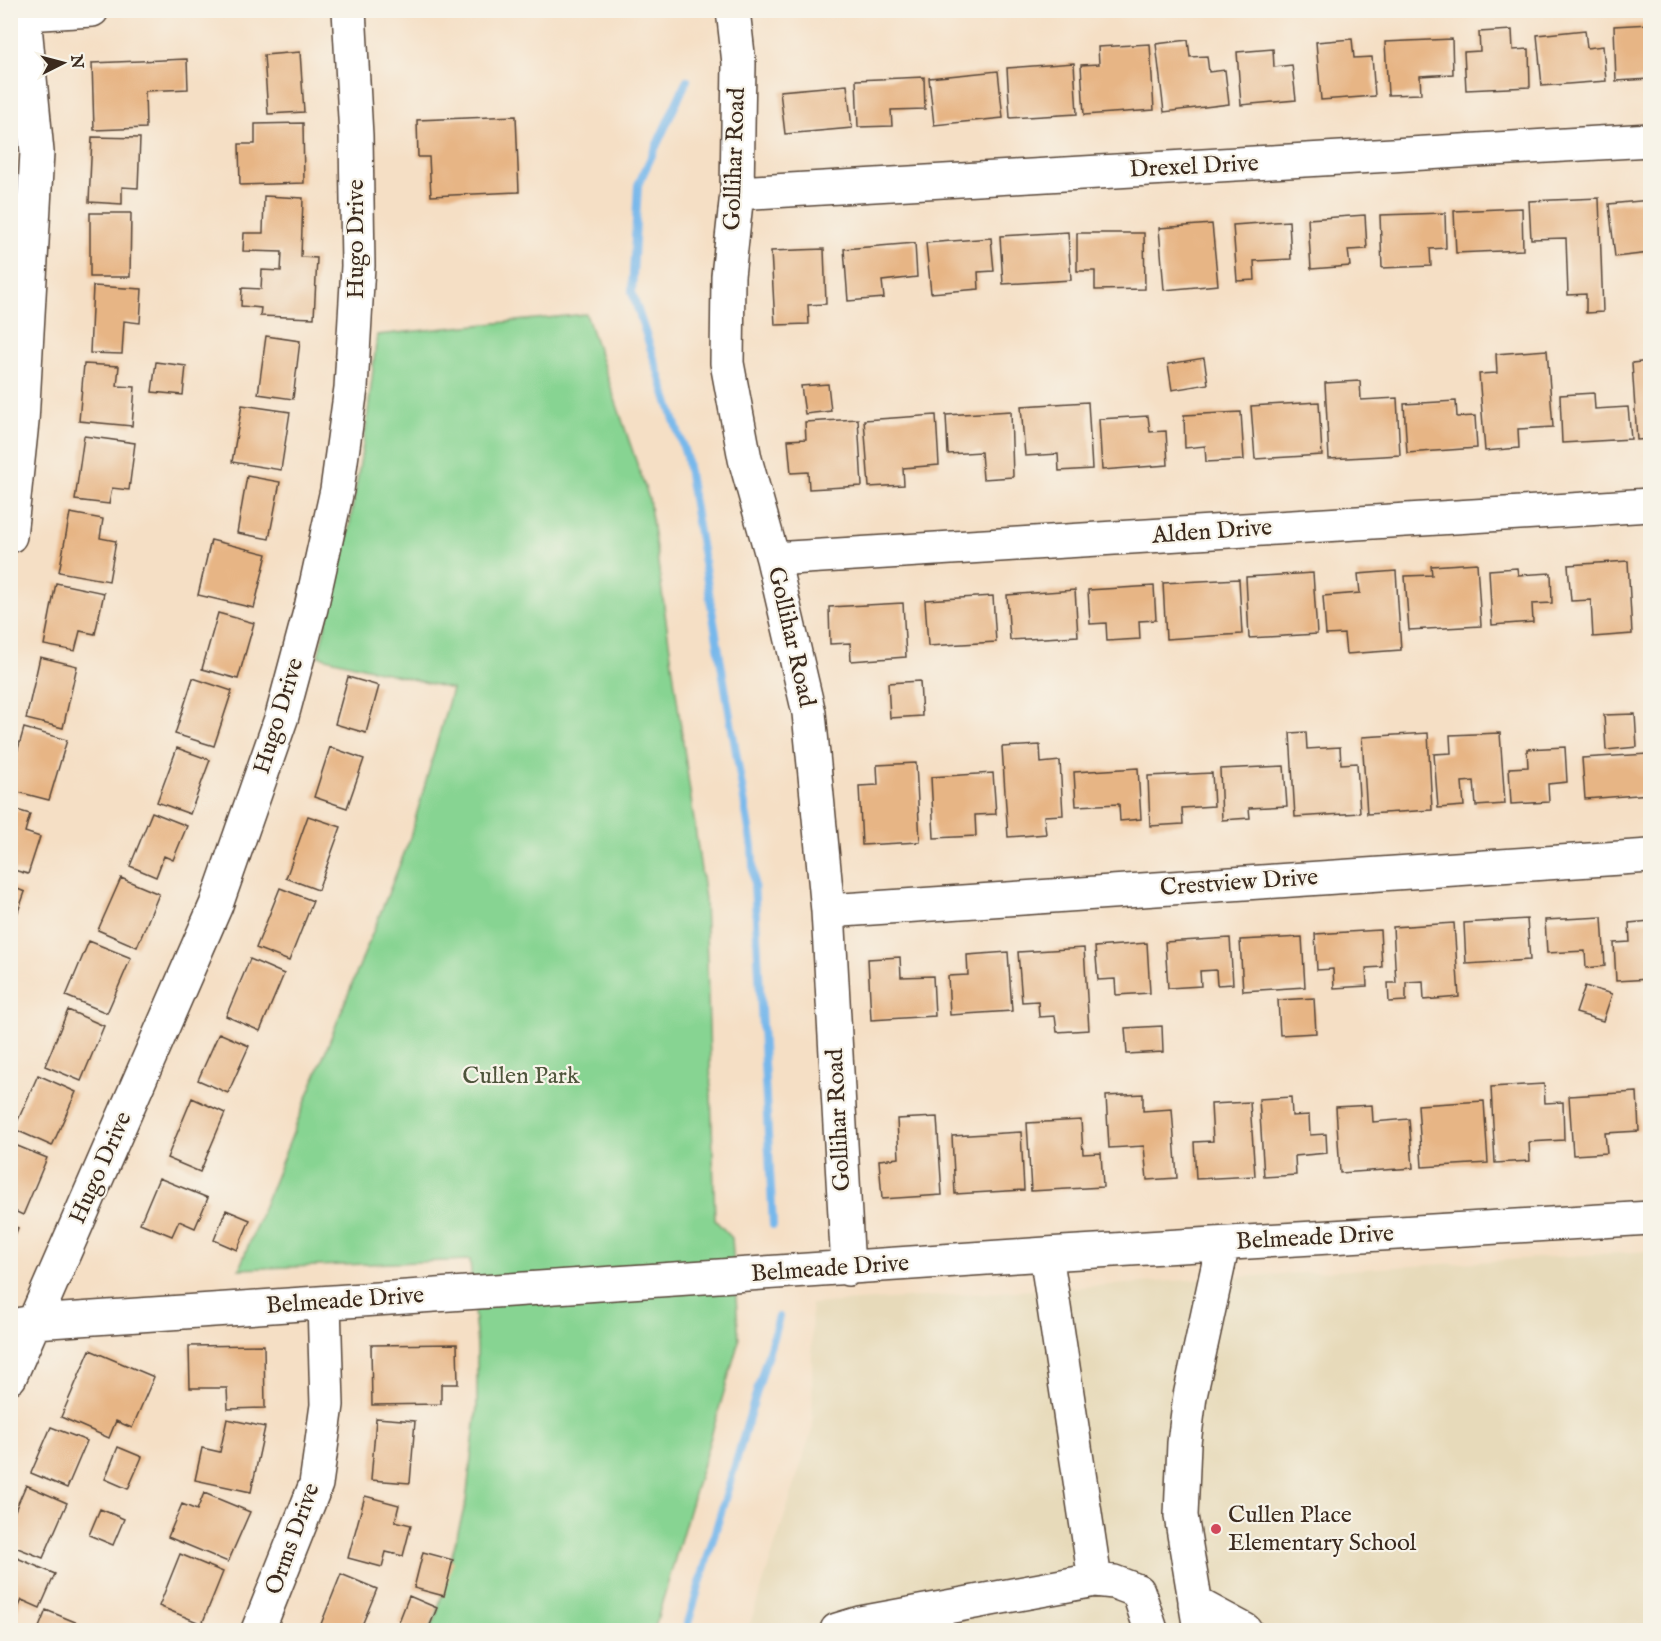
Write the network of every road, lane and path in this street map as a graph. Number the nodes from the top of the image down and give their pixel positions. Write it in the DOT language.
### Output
graph roads {
  1 [pos="92,10"];
  2 [pos="349,10"];
  3 [pos="733,10"];
  4 [pos="17,15"];
  5 [pos="1650,140"];
  6 [pos="737,194"];
  7 [pos="1650,505"];
  8 [pos="10,536"];
  9 [pos="773,559"];
  10 [pos="1650,856"];
  11 [pos="828,911"];
  12 [pos="1650,1218"];
  13 [pos="1223,1244"];
  14 [pos="1046,1254"];
  15 [pos="848,1269"];
  16 [pos="324,1303"];
  17 [pos="22,1324"];
  18 [pos="10,1377"];
  19 [pos="1095,1580"];
  20 [pos="1197,1617"];
  21 [pos="258,1630"];
  22 [pos="837,1630"];
  23 [pos="1152,1630"];
  24 [pos="1245,1630"];
  1 -- 4 [label="street"];
  2 -- 17 [label="street, Hugo Drive"];
  3 -- 6 [label="street, Gollihar Road"];
  4 -- 8 [label="street"];
  5 -- 6 [label="street, Drexel Drive"];
  6 -- 9 [label="street, Gollihar Road"];
  7 -- 9 [label="street, Alden Drive"];
  9 -- 11 [label="street, Gollihar Road"];
  10 -- 11 [label="street, Crestview Drive"];
  11 -- 15 [label="street, Gollihar Road"];
  12 -- 13 [label="street, Belmeade Drive"];
  13 -- 14 [label="street, Belmeade Drive"];
  13 -- 20 [label="street"];
  14 -- 15 [label="street, Belmeade Drive"];
  14 -- 19 [label="street"];
  15 -- 16 [label="street, Belmeade Drive"];
  16 -- 17 [label="street, Belmeade Drive"];
  16 -- 21 [label="street, Orms Drive"];
  17 -- 18 [label="street, Hugo Drive"];
  19 -- 22 [label="street"];
  19 -- 23 [label="street"];
  20 -- 24 [label="street"];
}
